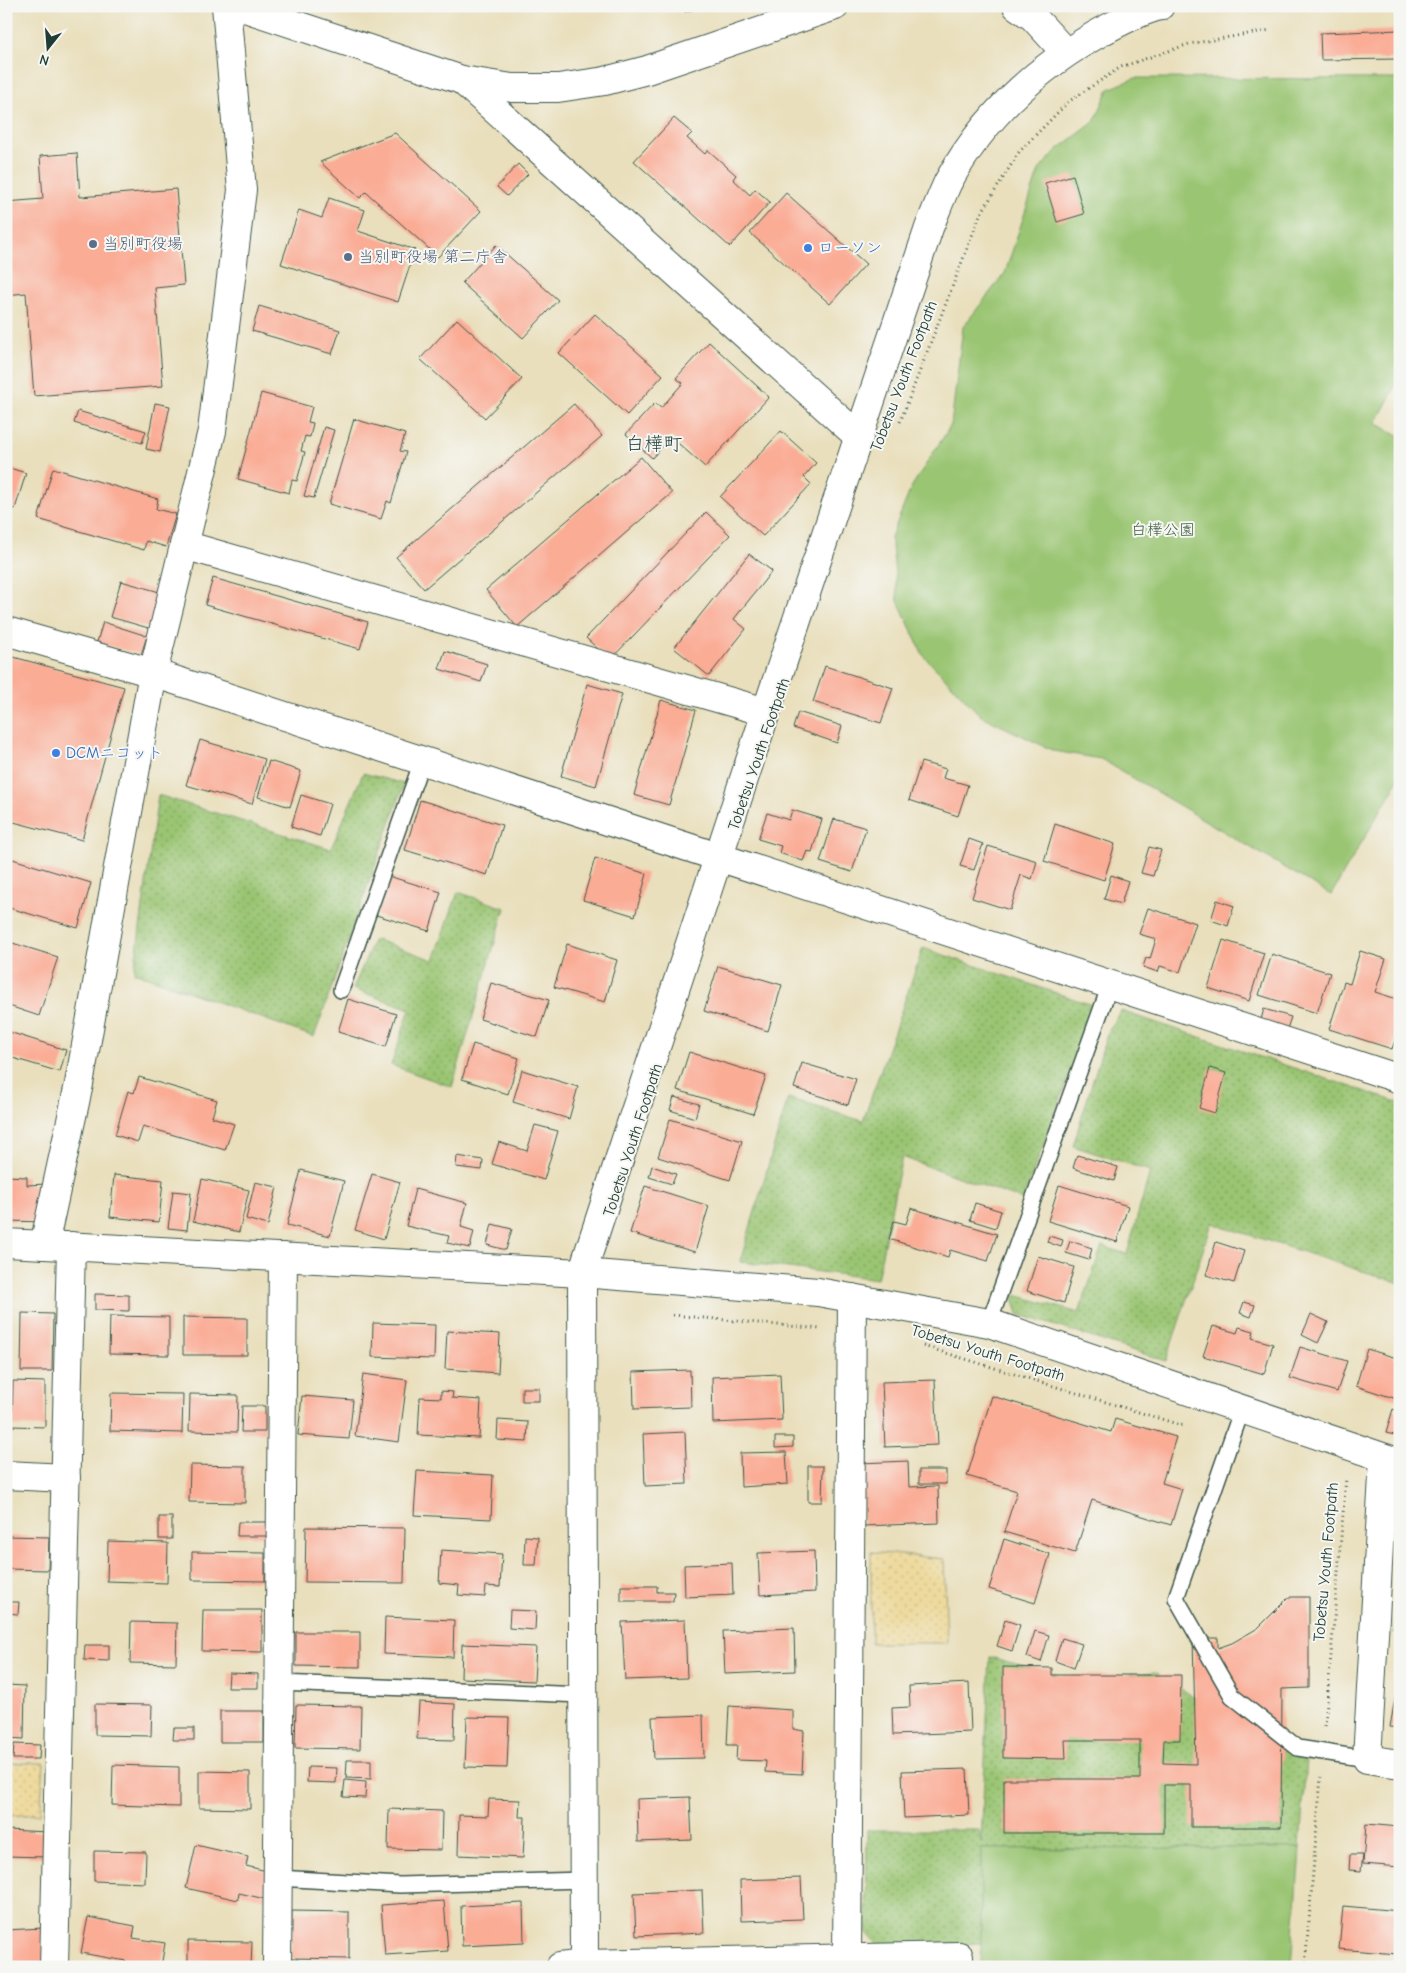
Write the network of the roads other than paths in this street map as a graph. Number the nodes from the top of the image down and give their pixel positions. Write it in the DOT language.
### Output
graph roads {
  1 [pos="226,6"];
  2 [pos="239,6"];
  3 [pos="835,6"];
  4 [pos="1017,6"];
  5 [pos="1160,6"];
  6 [pos="1065,52"];
  7 [pos="462,80"];
  8 [pos="859,437"];
  9 [pos="184,545"];
  10 [pos="6,631"];
  11 [pos="152,673"];
  12 [pos="766,712"];
  13 [pos="422,761"];
  14 [pos="718,858"];
  15 [pos="1110,985"];
  16 [pos="340,990"];
  17 [pos="1400,1079"];
  18 [pos="6,1243"];
  19 [pos="58,1246"];
  20 [pos="283,1257"];
  21 [pos="582,1273"];
  22 [pos="852,1298"];
  23 [pos="988,1322"];
  24 [pos="1242,1409"];
  25 [pos="1392,1461"];
  26 [pos="6,1475"];
  27 [pos="66,1478"];
  28 [pos="279,1683"];
  29 [pos="583,1696"];
  30 [pos="1367,1760"];
  31 [pos="1400,1764"];
  32 [pos="277,1878"];
  33 [pos="584,1880"];
  34 [pos="847,1958"];
  35 [pos="576,1966"];
  36 [pos="54,1967"];
  37 [pos="277,1967"];
  38 [pos="959,1967"];
  1 -- 9 [label="street"];
  2 -- 7 [label="street"];
  3 -- 7 [label="street"];
  4 -- 6 [label="street"];
  5 -- 6 [label="street"];
  6 -- 8 [label="street"];
  7 -- 8 [label="street"];
  8 -- 12 [label="street"];
  9 -- 11 [label="street"];
  9 -- 12 [label="street"];
  10 -- 11 [label="street"];
  11 -- 13 [label="street"];
  11 -- 19 [label="street"];
  12 -- 14 [label="street"];
  13 -- 14 [label="street"];
  13 -- 16 [label="lane"];
  14 -- 15 [label="street"];
  14 -- 21 [label="street"];
  15 -- 17 [label="street"];
  15 -- 23 [label="lane"];
  18 -- 19 [label="street"];
  19 -- 20 [label="street"];
  19 -- 27 [label="street"];
  20 -- 21 [label="street"];
  20 -- 28 [label="street"];
  21 -- 22 [label="street"];
  21 -- 29 [label="street"];
  22 -- 23 [label="street"];
  22 -- 34 [label="street"];
  23 -- 24 [label="street"];
  24 -- 25 [label="street"];
  24 -- 30 [label="lane"];
  25 -- 30 [label="street"];
  26 -- 27 [label="street"];
  27 -- 36 [label="street"];
  28 -- 29 [label="lane"];
  28 -- 32 [label="street"];
  29 -- 33 [label="street"];
  30 -- 31 [label="street"];
  32 -- 33 [label="lane"];
  32 -- 37 [label="street"];
  33 -- 35 [label="street"];
  34 -- 35 [label="street"];
  34 -- 38 [label="street"];
}
